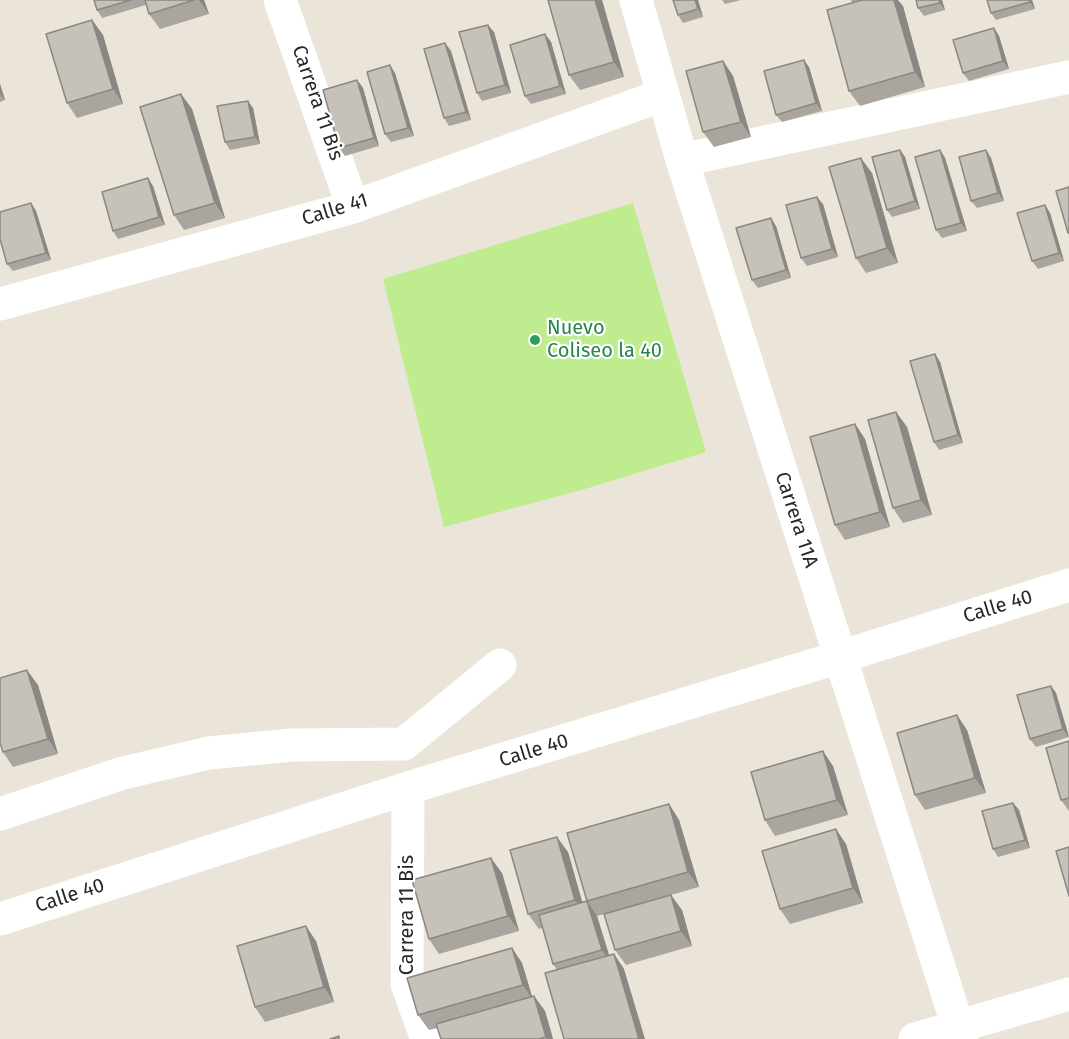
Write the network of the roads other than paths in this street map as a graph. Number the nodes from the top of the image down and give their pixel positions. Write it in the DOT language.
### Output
graph roads {
  1 [pos="280,0"];
  2 [pos="636,0"];
  3 [pos="1069,77"];
  4 [pos="663,95"];
  5 [pos="682,160"];
  6 [pos="353,207"];
  7 [pos="0,304"];
  8 [pos="1069,585"];
  9 [pos="840,657"];
  10 [pos="500,665"];
  11 [pos="408,788"];
  12 [pos="0,814"];
  13 [pos="0,919"];
  14 [pos="1069,994"];
  15 [pos="960,1032"];
  16 [pos="427,1039"];
  17 [pos="915,1039"];
  1 -- 6 [label="street, Carrera 11 Bis"];
  2 -- 4 [label="street, Carrera 11A"];
  3 -- 5 [label="street"];
  4 -- 5 [label="street, Carrera 11A"];
  4 -- 6 [label="street, Calle 41"];
  5 -- 9 [label="street, Carrera 11A"];
  6 -- 7 [label="street, Calle 41"];
  8 -- 9 [label="street, Calle 40"];
  9 -- 11 [label="street, Calle 40"];
  9 -- 15 [label="street, Carrera 11A"];
  10 -- 12 [label="street"];
  11 -- 13 [label="street, Calle 40"];
  11 -- 16 [label="street, Carrera 11 Bis"];
  14 -- 15 [label="street"];
  15 -- 17 [label="street"];
}
